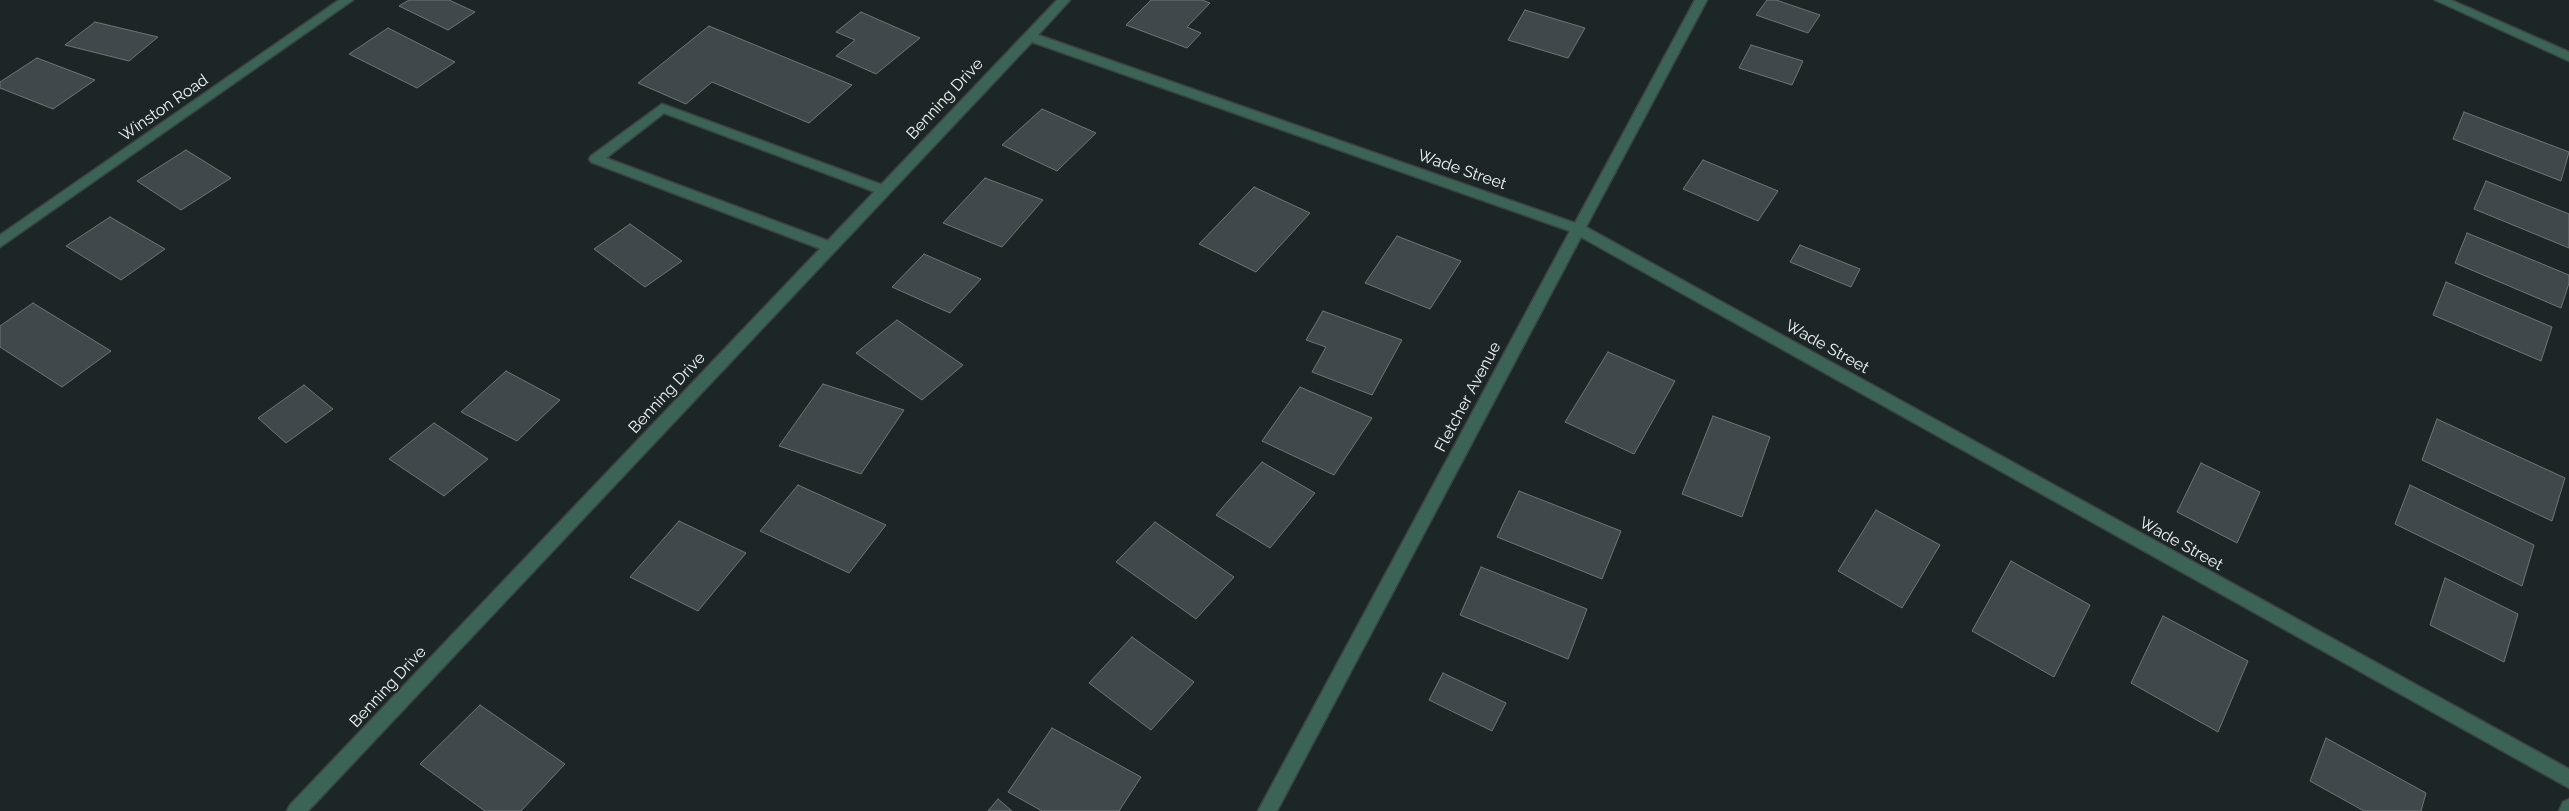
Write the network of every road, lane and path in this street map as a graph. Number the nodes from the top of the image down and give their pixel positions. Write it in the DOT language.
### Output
graph roads {
  1 [pos="347,0"];
  2 [pos="1064,0"];
  3 [pos="1701,0"];
  4 [pos="2442,0"];
  5 [pos="1028,36"];
  6 [pos="2569,57"];
  7 [pos="883,190"];
  8 [pos="1578,229"];
  9 [pos="0,242"];
  10 [pos="829,247"];
  11 [pos="2569,779"];
  12 [pos="296,811"];
  13 [pos="1267,811"];
  1 -- 9 [label="street, Winston Road"];
  2 -- 5 [label="street, Benning Drive"];
  3 -- 8 [label="street, Fletcher Avenue"];
  4 -- 6 [label="street"];
  5 -- 7 [label="street, Benning Drive"];
  5 -- 8 [label="street, Wade Street"];
  7 -- 10 [label="street, Benning Drive"];
  7 -- 10 [label="street"];
  8 -- 11 [label="street, Wade Street"];
  8 -- 13 [label="street, Fletcher Avenue"];
  10 -- 12 [label="street, Benning Drive"];
}
